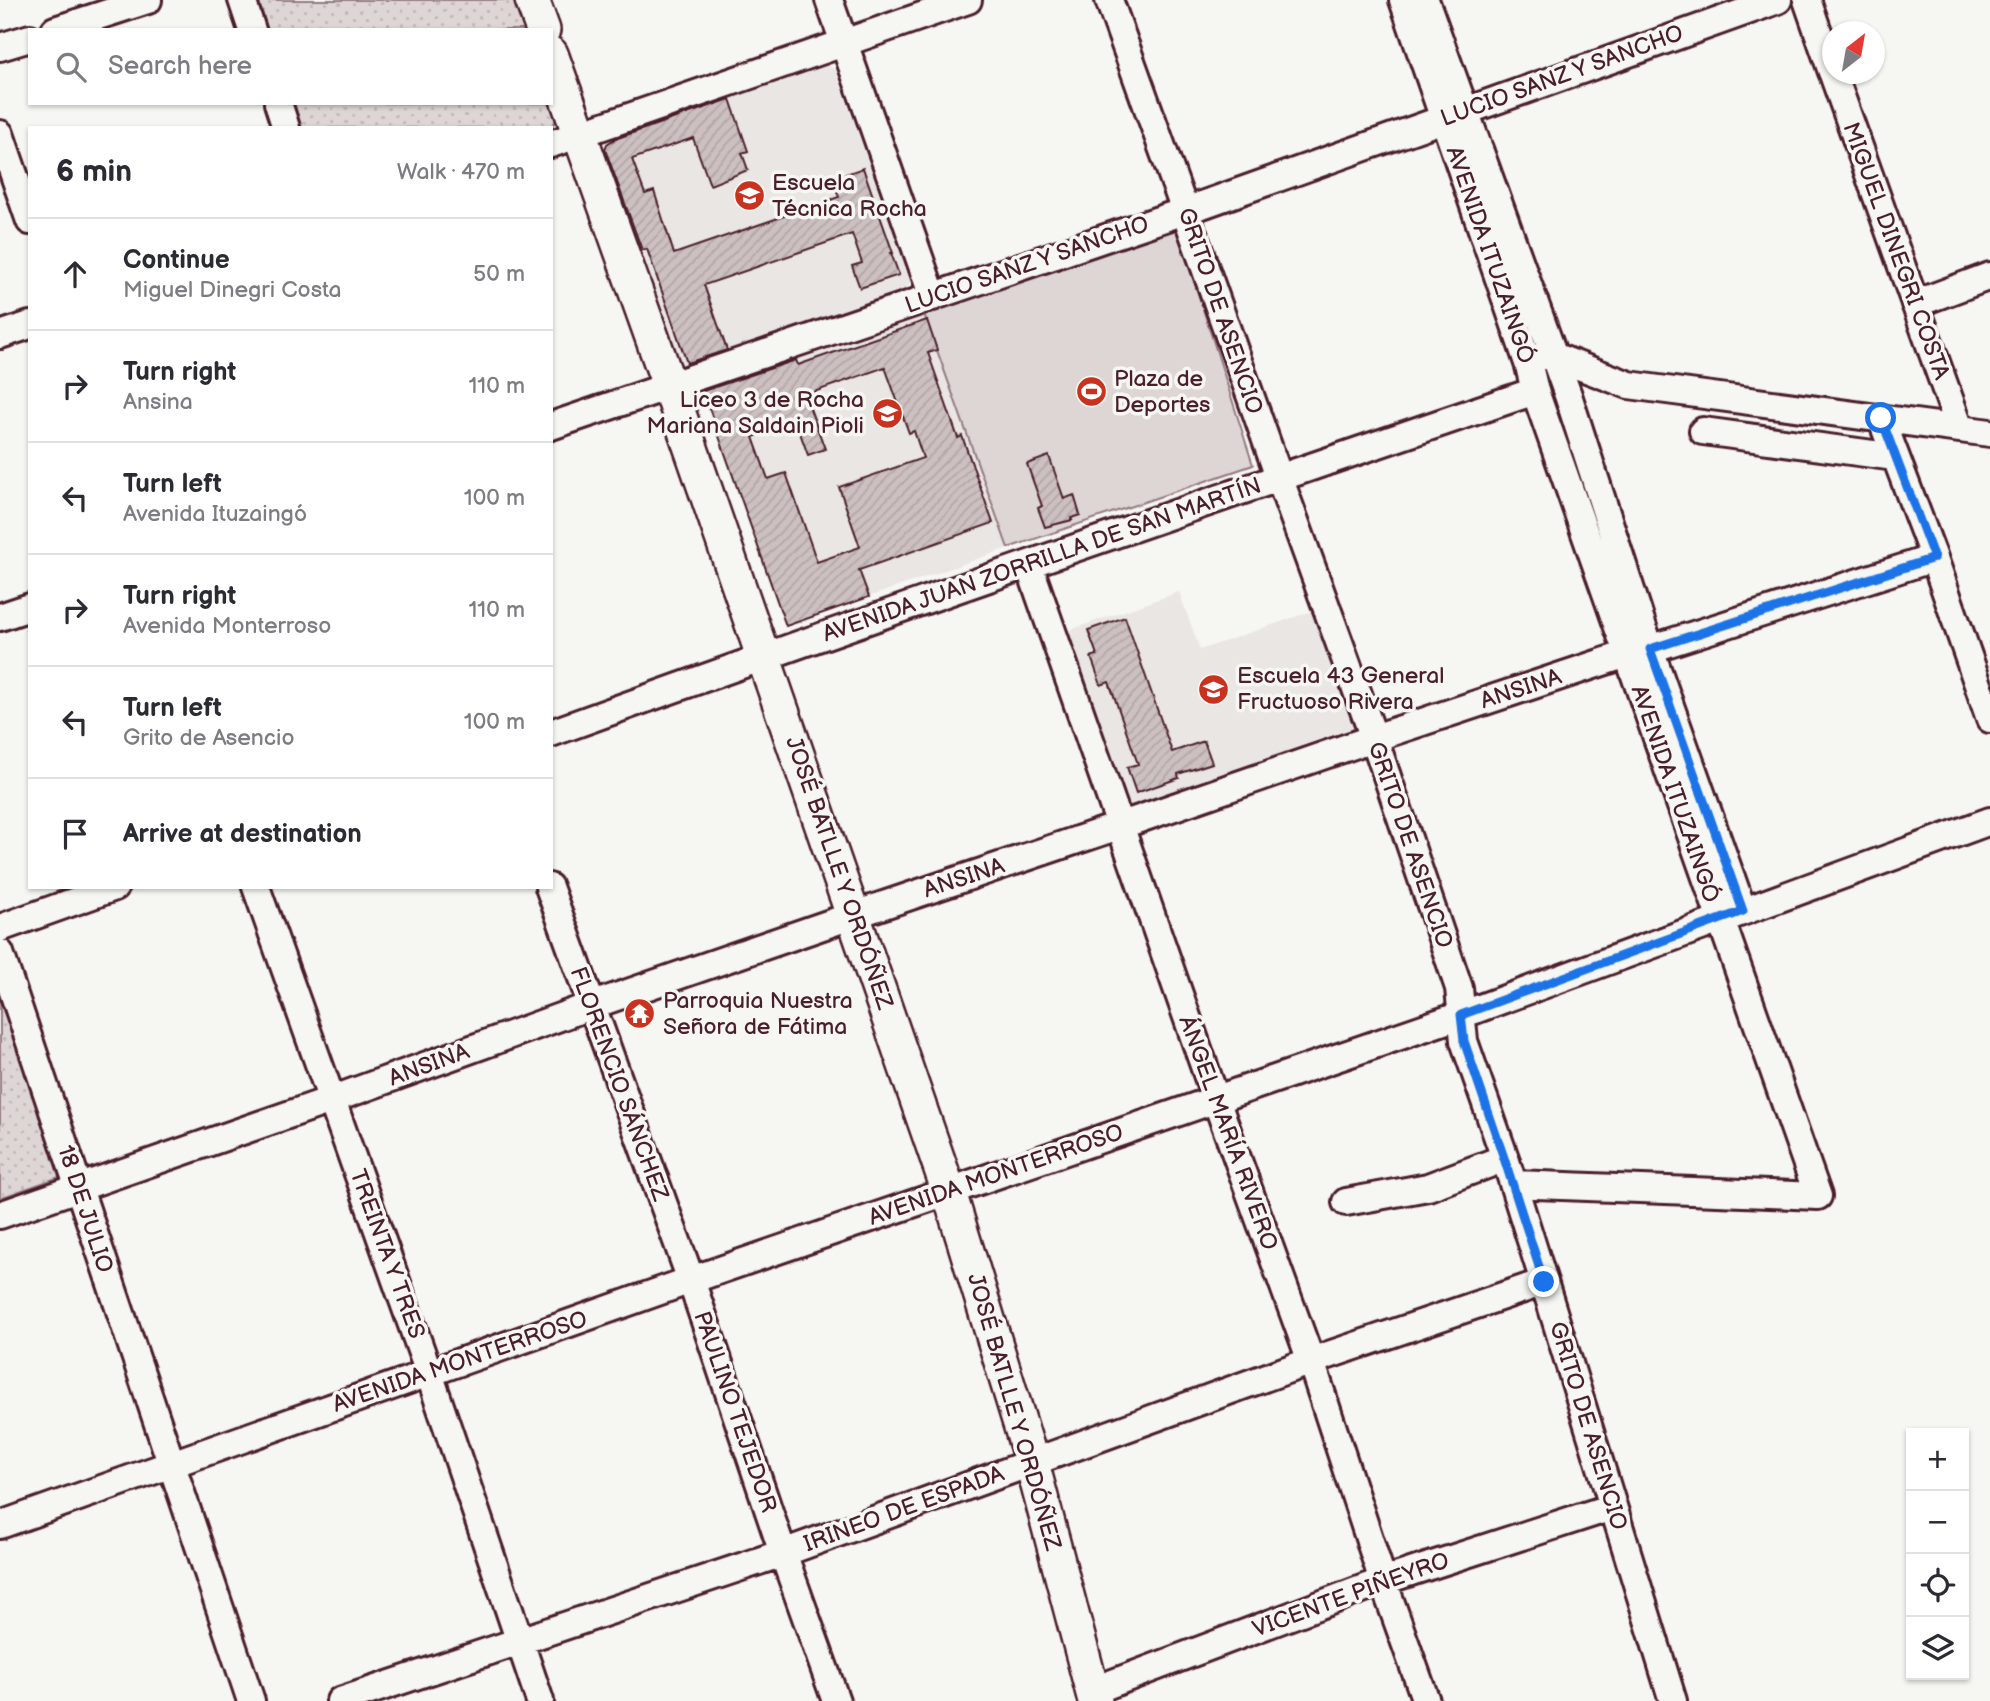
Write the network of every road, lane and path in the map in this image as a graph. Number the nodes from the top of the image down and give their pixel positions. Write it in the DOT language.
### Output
graph roads {
  1 [pos="148,0"];
  2 [pos="242,0"];
  3 [pos="532,0"];
  4 [pos="829,0"];
  5 [pos="968,0"];
  6 [pos="1109,0"];
  7 [pos="1403,0"];
  8 [pos="1425,0"];
  9 [pos="1778,0"];
  10 [pos="1807,0"];
  11 [pos="1724,9"];
  12 [pos="61,28"];
  13 [pos="251,28"];
  14 [pos="542,28"];
  15 [pos="28,39"];
  16 [pos="844,41"];
  17 [pos="1822,42"];
  18 [pos="0,47"];
  19 [pos="553,66"];
  20 [pos="1837,84"];
  21 [pos="279,105"];
  22 [pos="1454,114"];
  23 [pos="285,126"];
  24 [pos="0,134"];
  25 [pos="565,139"];
  26 [pos="1185,211"];
  27 [pos="28,215"];
  28 [pos="1990,276"];
  29 [pos="933,296"];
  30 [pos="1915,304"];
  31 [pos="28,326"];
  32 [pos="0,335"];
  33 [pos="1539,371"];
  34 [pos="669,385"];
  35 [pos="1629,385"];
  36 [pos="1568,395"];
  37 [pos="1881,418"];
  38 [pos="553,425"];
  39 [pos="1960,429"];
  40 [pos="1703,431"];
  41 [pos="1990,433"];
  42 [pos="1895,457"];
  43 [pos="1279,478"];
  44 [pos="1934,558"];
  45 [pos="1029,565"];
  46 [pos="28,608"];
  47 [pos="0,617"];
  48 [pos="1638,652"];
  49 [pos="763,657"];
  50 [pos="1990,719"];
  51 [pos="553,732"];
  52 [pos="1374,738"];
  53 [pos="1990,821"];
  54 [pos="1119,826"];
  55 [pos="109,889"];
  56 [pos="257,889"];
  57 [pos="550,889"];
  58 [pos="854,915"];
  59 [pos="1731,915"];
  60 [pos="0,928"];
  61 [pos="0,953"];
  62 [pos="590,1006"];
  63 [pos="1461,1015"];
  64 [pos="331,1100"];
  65 [pos="1216,1100"];
  66 [pos="1504,1158"];
  67 [pos="1513,1184"];
  68 [pos="77,1188"];
  69 [pos="948,1192"];
  70 [pos="1346,1202"];
  71 [pos="0,1215"];
  72 [pos="691,1280"];
  73 [pos="1544,1282"];
  74 [pos="1311,1362"];
  75 [pos="429,1373"];
  76 [pos="1032,1463"];
  77 [pos="170,1464"];
  78 [pos="1612,1507"];
  79 [pos="0,1525"];
  80 [pos="783,1553"];
  81 [pos="1383,1581"];
  82 [pos="520,1642"];
  83 [pos="245,1696"];
  84 [pos="1094,1696"];
  85 [pos="341,1701"];
  86 [pos="540,1701"];
  87 [pos="836,1701"];
  88 [pos="1426,1701"];
  89 [pos="1673,1701"];
  1 -- 12 [label="street"];
  2 -- 13 [label="street"];
  3 -- 14 [label="main road"];
  4 -- 16 [label="street"];
  5 -- 16 [label="street"];
  6 -- 26 [label="street, GRITO DE ASENCIO"];
  7 -- 22 [label="street, AVENIDA ITUZAINGÓ"];
  8 -- 22 [label="street, AVENIDA ITUZAINGÓ"];
  9 -- 11 [label="street, LUCIO SANZ Y SANCHO"];
  10 -- 17 [label="street, MIGUEL DINEGRI COSTA"];
  11 -- 22 [label="street, LUCIO SANZ Y SANCHO"];
  15 -- 18 [label="street"];
  16 -- 25 [label="street"];
  16 -- 29 [label="street"];
  19 -- 25 [label="main road, JOSÉ BATLLE Y ORDÓÑEZ"];
  20 -- 30 [label="street, MIGUEL DINEGRI COSTA"];
  21 -- 23 [label="street"];
  22 -- 26 [label="street, LUCIO SANZ Y SANCHO"];
  22 -- 33 [label="street, AVENIDA ITUZAINGÓ"];
  24 -- 27 [label="street"];
  25 -- 34 [label="main road, JOSÉ BATLLE Y ORDÓÑEZ"];
  26 -- 29 [label="street, LUCIO SANZ Y SANCHO"];
  26 -- 43 [label="street, GRITO DE ASENCIO"];
  28 -- 30 [label="street"];
  29 -- 34 [label="street, LUCIO SANZ Y SANCHO"];
  30 -- 39 [label="street, MIGUEL DINEGRI COSTA"];
  31 -- 32 [label="street"];
  33 -- 35 [label="street"];
  33 -- 36 [label="street, AVENIDA ITUZAINGÓ"];
  33 -- 36 [label="street, AVENIDA ITUZAINGÓ"];
  33 -- 43 [label="street, AVENIDA JUAN ZORRILLA DE SAN MARTÍN"];
  33 -- 48 [label="street, AVENIDA ITUZAINGÓ"];
  34 -- 38 [label="street, LUCIO SANZ Y SANCHO"];
  34 -- 49 [label="main road, JOSÉ BATLLE Y ORDÓÑEZ"];
  35 -- 36 [label="street"];
  35 -- 37 [label="street"];
  36 -- 48 [label="street, AVENIDA ITUZAINGÓ"];
  37 -- 39 [label="street"];
  37 -- 42 [label="street"];
  39 -- 41 [label="street"];
  40 -- 42 [label="street"];
  42 -- 44 [label="street"];
  43 -- 45 [label="street, AVENIDA JUAN ZORRILLA DE SAN MARTÍN"];
  43 -- 52 [label="street, GRITO DE ASENCIO"];
  44 -- 48 [label="street, ANSINA"];
  44 -- 50 [label="street"];
  45 -- 49 [label="street, AVENIDA JUAN ZORRILLA DE SAN MARTÍN"];
  45 -- 54 [label="street, ÁNGEL MARÍA RIVERO"];
  46 -- 47 [label="street"];
  48 -- 52 [label="street, ANSINA"];
  48 -- 59 [label="street, AVENIDA ITUZAINGÓ"];
  49 -- 51 [label="street, AVENIDA JUAN ZORRILLA DE SAN MARTÍN"];
  49 -- 58 [label="main road, JOSÉ BATLLE Y ORDÓÑEZ"];
  52 -- 54 [label="street, ANSINA"];
  52 -- 63 [label="street, GRITO DE ASENCIO"];
  53 -- 59 [label="street, AVENIDA MONTERROSO"];
  54 -- 58 [label="street, ANSINA"];
  54 -- 65 [label="street, ÁNGEL MARÍA RIVERO"];
  55 -- 60 [label="street"];
  56 -- 64 [label="street, TREINTA Y TRES"];
  57 -- 62 [label="street, FLORENCIO SÁNCHEZ"];
  58 -- 62 [label="street, ANSINA"];
  58 -- 69 [label="main road, JOSÉ BATLLE Y ORDÓÑEZ"];
  59 -- 63 [label="street, AVENIDA MONTERROSO"];
  59 -- 67 [label="street, AVENIDA ITUZAINGÓ"];
  61 -- 68 [label="street, 18 DE JULIO"];
  62 -- 64 [label="street, ANSINA"];
  62 -- 72 [label="street, FLORENCIO SÁNCHEZ"];
  63 -- 65 [label="street, AVENIDA MONTERROSO"];
  63 -- 66 [label="street, GRITO DE ASENCIO"];
  64 -- 68 [label="street, ANSINA"];
  64 -- 75 [label="street, TREINTA Y TRES"];
  65 -- 69 [label="street, AVENIDA MONTERROSO"];
  65 -- 74 [label="street, ÁNGEL MARÍA RIVERO"];
  66 -- 67 [label="street, GRITO DE ASENCIO"];
  66 -- 70 [label="street"];
  67 -- 73 [label="street, GRITO DE ASENCIO"];
  68 -- 71 [label="street, ANSINA"];
  68 -- 77 [label="street, 18 DE JULIO"];
  69 -- 72 [label="street, AVENIDA MONTERROSO"];
  69 -- 76 [label="main road, JOSÉ BATLLE Y ORDÓÑEZ"];
  72 -- 75 [label="street, AVENIDA MONTERROSO"];
  72 -- 80 [label="street, PAULINO TEJEDOR"];
  73 -- 74 [label="street, IRINEO DE ESPADA"];
  73 -- 78 [label="street, GRITO DE ASENCIO"];
  74 -- 76 [label="street, IRINEO DE ESPADA"];
  74 -- 81 [label="street, ÁNGEL MARÍA RIVERO"];
  75 -- 77 [label="street, AVENIDA MONTERROSO"];
  75 -- 82 [label="street, TREINTA Y TRES"];
  76 -- 80 [label="street, IRINEO DE ESPADA"];
  76 -- 84 [label="main road, JOSÉ BATLLE Y ORDÓÑEZ"];
  77 -- 79 [label="street, AVENIDA MONTERROSO"];
  77 -- 83 [label="street, 18 DE JULIO"];
  78 -- 81 [label="street, VICENTE PIÑEYRO"];
  78 -- 89 [label="street, GRITO DE ASENCIO"];
  80 -- 82 [label="street, IRINEO DE ESPADA"];
  80 -- 87 [label="street, PAULINO TEJEDOR"];
  81 -- 84 [label="street, VICENTE PIÑEYRO"];
  81 -- 88 [label="street, ÁNGEL MARÍA RIVERO"];
  82 -- 85 [label="street, IRINEO DE ESPADA"];
  82 -- 86 [label="street, TREINTA Y TRES"];
}
